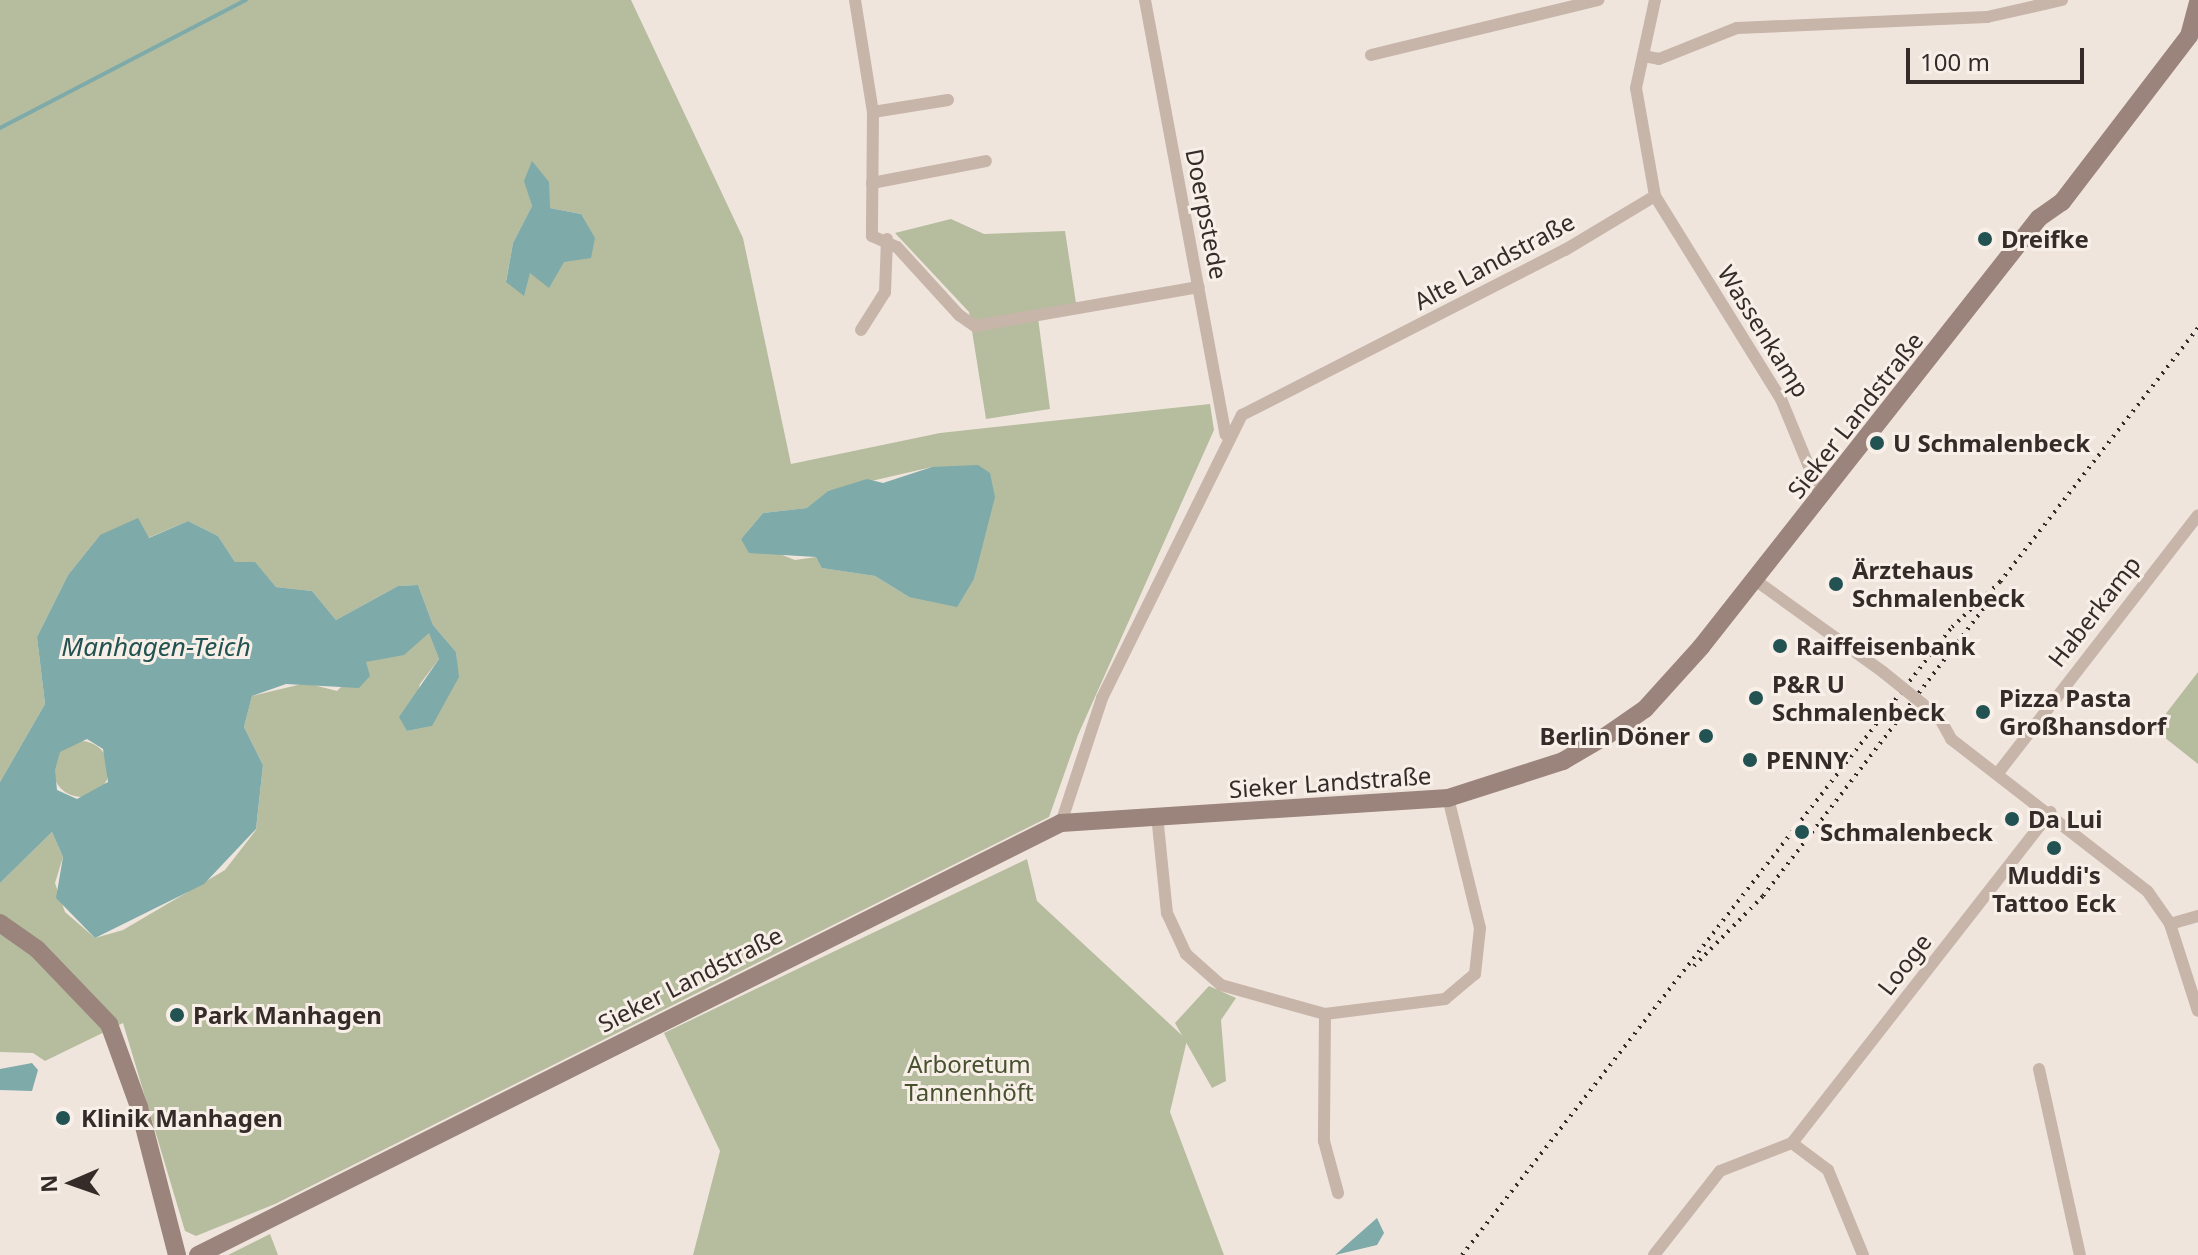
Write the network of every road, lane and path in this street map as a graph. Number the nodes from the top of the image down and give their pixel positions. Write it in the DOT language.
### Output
graph roads {
  1 [pos="855,0"];
  2 [pos="1145,0"];
  3 [pos="1598,0"];
  4 [pos="1655,0"];
  5 [pos="2062,0"];
  6 [pos="2198,3"];
  7 [pos="1371,55"];
  8 [pos="1644,56"];
  9 [pos="948,100"];
  10 [pos="873,112"];
  11 [pos="986,161"];
  12 [pos="872,183"];
  13 [pos="1655,196"];
  14 [pos="887,239"];
  15 [pos="1199,287"];
  16 [pos="861,330"];
  17 [pos="1226,435"];
  18 [pos="1821,496"];
  19 [pos="2198,515"];
  20 [pos="1755,580"];
  21 [pos="1998,773"];
  22 [pos="1448,798"];
  23 [pos="2051,812"];
  24 [pos="1157,815"];
  25 [pos="1061,823"];
  26 [pos="2198,916"];
  27 [pos="0,923"];
  28 [pos="2170,924"];
  29 [pos="2198,1011"];
  30 [pos="1325,1014"];
  31 [pos="2039,1069"];
  32 [pos="1792,1143"];
  33 [pos="1338,1193"];
  34 [pos="177,1255"];
  35 [pos="198,1255"];
  36 [pos="1654,1255"];
  37 [pos="1863,1255"];
  38 [pos="2080,1255"];
  1 -- 10 [label="street"];
  2 -- 15 [label="street, Doerpstede"];
  3 -- 7 [label="street"];
  4 -- 8 [label="street"];
  5 -- 8 [label="street"];
  6 -- 18 [label="street, Sieker Landstraße"];
  8 -- 13 [label="street"];
  9 -- 10 [label="street"];
  10 -- 12 [label="street"];
  11 -- 12 [label="street"];
  12 -- 14 [label="street"];
  13 -- 17 [label="street, Alte Landstraße"];
  13 -- 18 [label="street, Wassenkamp"];
  14 -- 15 [label="street"];
  14 -- 16 [label="street"];
  15 -- 17 [label="street, Doerpstede"];
  17 -- 25 [label="street, Alte Landstraße"];
  18 -- 20 [label="street, Sieker Landstraße"];
  19 -- 21 [label="street, Haberkamp"];
  20 -- 21 [label="street, bridge"];
  20 -- 22 [label="street, Sieker Landstraße"];
  21 -- 23 [label="street"];
  22 -- 24 [label="street, Sieker Landstraße"];
  22 -- 30 [label="street"];
  23 -- 28 [label="street"];
  23 -- 32 [label="street, Looge"];
  24 -- 25 [label="street, Sieker Landstraße"];
  24 -- 30 [label="street"];
  25 -- 35 [label="street, Sieker Landstraße"];
  26 -- 28 [label="street"];
  27 -- 34 [label="street"];
  28 -- 29 [label="street"];
  30 -- 33 [label="street"];
  31 -- 38 [label="street"];
  32 -- 36 [label="street"];
  32 -- 37 [label="street"];
}
